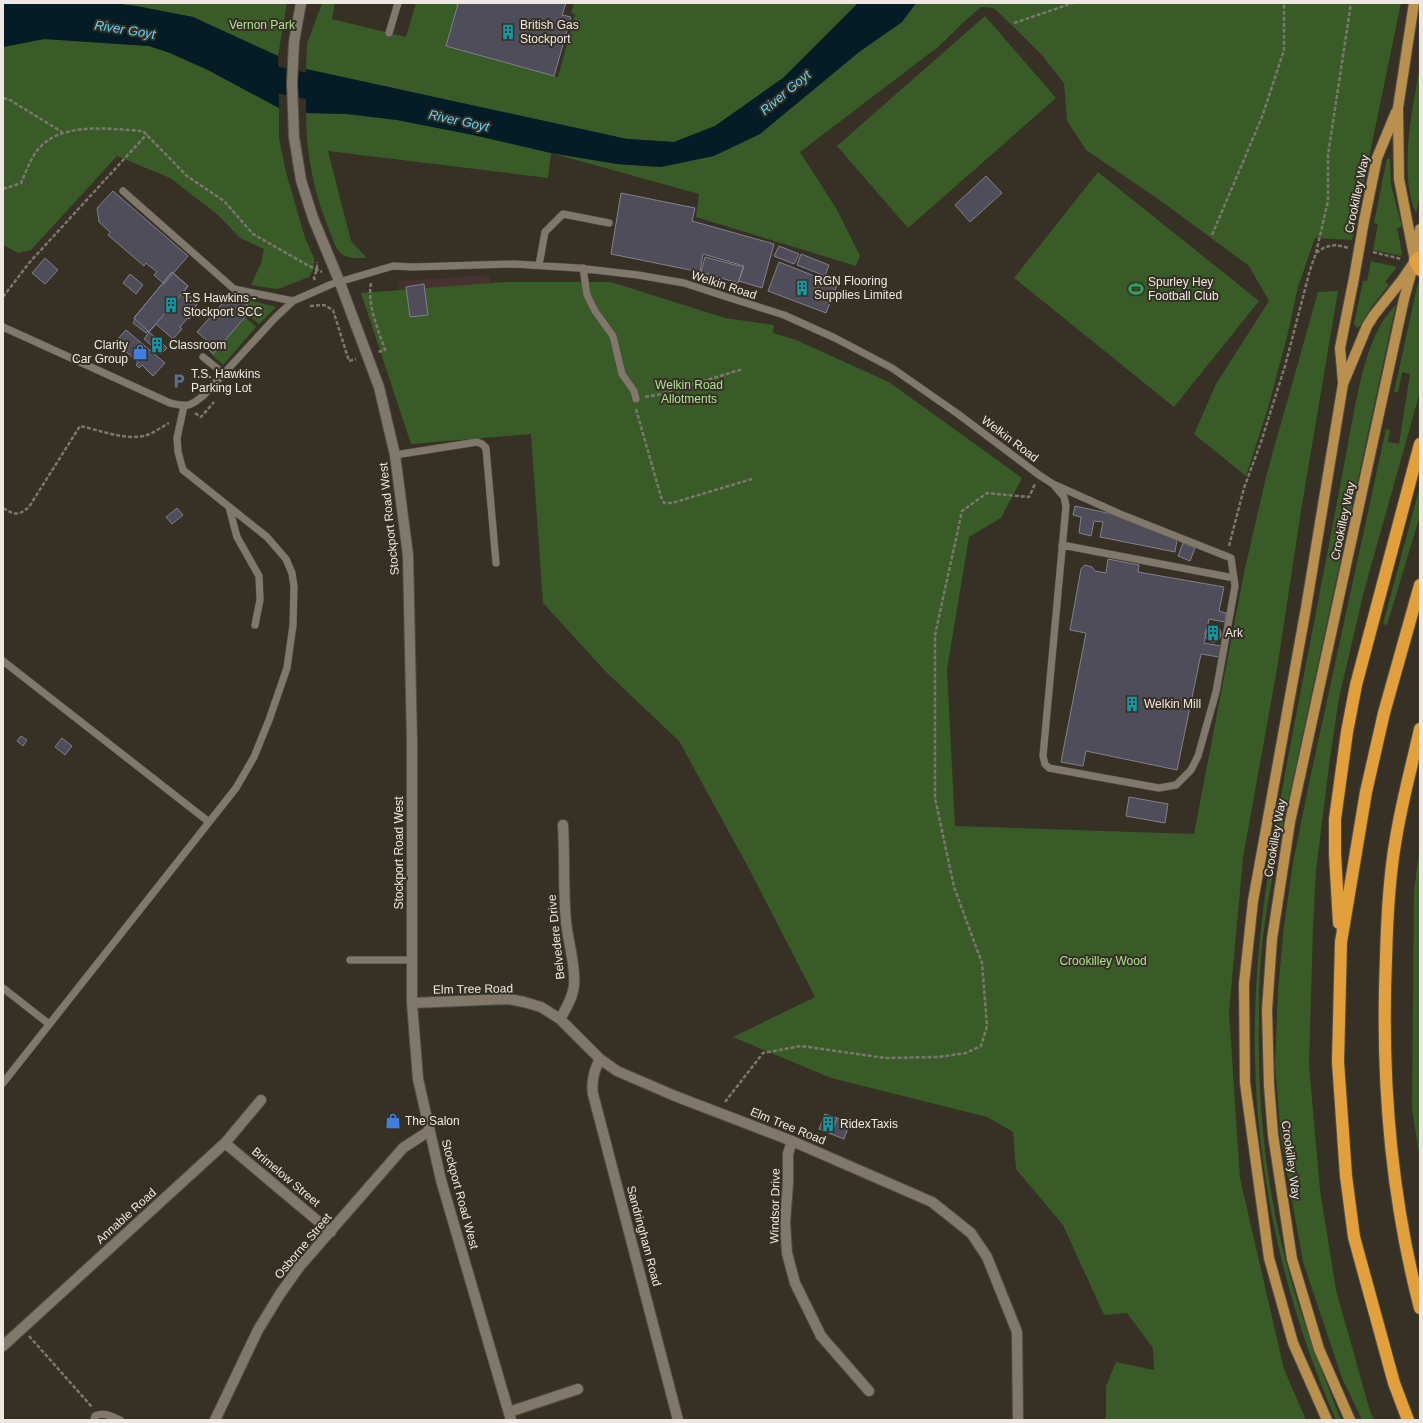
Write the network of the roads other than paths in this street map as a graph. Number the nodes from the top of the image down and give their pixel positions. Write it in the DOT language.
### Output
graph roads {
  1 [pos="301,3"];
  2 [pos="398,3"];
  3 [pos="1414,3"];
  4 [pos="389,33"];
  5 [pos="1398,108"];
  6 [pos="123,191"];
  7 [pos="608,223"];
  8 [pos="1420,229"];
  9 [pos="1418,263"];
  10 [pos="539,265"];
  11 [pos="583,268"];
  12 [pos="340,282"];
  13 [pos="293,301"];
  14 [pos="3,327"];
  15 [pos="203,357"];
  16 [pos="223,373"];
  17 [pos="1343,384"];
  18 [pos="636,399"];
  19 [pos="184,406"];
  20 [pos="1420,444"];
  21 [pos="395,455"];
  22 [pos="1053,484"];
  23 [pos="228,507"];
  24 [pos="1062,545"];
  25 [pos="496,563"];
  26 [pos="1234,578"];
  27 [pos="1420,585"];
  28 [pos="255,625"];
  29 [pos="3,661"];
  30 [pos="1420,729"];
  31 [pos="209,822"];
  32 [pos="563,825"];
  33 [pos="1341,942"];
  34 [pos="350,960"];
  35 [pos="412,960"];
  36 [pos="3,988"];
  37 [pos="412,1003"];
  38 [pos="560,1019"];
  39 [pos="49,1024"];
  40 [pos="600,1060"];
  41 [pos="3,1083"];
  42 [pos="261,1100"];
  43 [pos="429,1131"];
  44 [pos="792,1141"];
  45 [pos="225,1143"];
  46 [pos="331,1232"];
  47 [pos="1420,1308"];
  48 [pos="3,1346"];
  49 [pos="578,1389"];
  50 [pos="869,1391"];
  51 [pos="510,1416"];
  52 [pos="95,1418"];
  53 [pos="120,1420"];
  54 [pos="215,1420"];
  55 [pos="678,1420"];
  56 [pos="1018,1420"];
  57 [pos="1328,1420"];
  58 [pos="1350,1420"];
  59 [pos="1408,1420"];
  1 -- 12 [label="street, Stockport Road West"];
  2 -- 4 [label="lane"];
  3 -- 5 [label="main road, Crookilley Way"];
  5 -- 9 [label="main road, Crookilley Way"];
  5 -- 17 [label="main road, Crookilley Way, bridge"];
  6 -- 13 [label="lane"];
  7 -- 10 [label="lane"];
  8 -- 9 [label="main road, Crookilley Way"];
  9 -- 17 [label="main road, Crookilley Way"];
  9 -- 58 [label="main road, Crookilley Way"];
  10 -- 11 [label="lane, Welkin Road"];
  10 -- 12 [label="lane, Welkin Road"];
  11 -- 18 [label="lane"];
  11 -- 22 [label="lane, Welkin Road"];
  12 -- 13 [label="lane, Welkin Road"];
  12 -- 21 [label="street, Stockport Road West"];
  13 -- 16 [label="lane, Welkin Road"];
  14 -- 19 [label="lane"];
  15 -- 16 [label="lane"];
  16 -- 19 [label="lane, Welkin Road"];
  17 -- 57 [label="main road, Crookilley Way"];
  19 -- 23 [label="lane"];
  20 -- 33 [label="highway"];
  21 -- 25 [label="lane"];
  21 -- 35 [label="street, Stockport Road West"];
  22 -- 24 [label="lane, Welkin Road"];
  22 -- 26 [label="lane, Welkin Road"];
  23 -- 28 [label="lane"];
  23 -- 31 [label="lane"];
  24 -- 26 [label="lane"];
  24 -- 26 [label="lane"];
  27 -- 33 [label="highway"];
  29 -- 31 [label="lane"];
  30 -- 47 [label="highway"];
  31 -- 39 [label="lane"];
  32 -- 38 [label="street, Belvedere Drive"];
  33 -- 59 [label="highway"];
  34 -- 35 [label="lane"];
  35 -- 37 [label="street, Stockport Road West"];
  36 -- 39 [label="lane"];
  37 -- 38 [label="street, Elm Tree Road"];
  37 -- 43 [label="street, Stockport Road West"];
  38 -- 40 [label="street, Elm Tree Road"];
  39 -- 41 [label="lane"];
  40 -- 44 [label="street, Elm Tree Road"];
  40 -- 55 [label="street, Sandringham Road"];
  42 -- 45 [label="street, Annable Road"];
  43 -- 46 [label="street, Osborne Street"];
  43 -- 51 [label="street, Stockport Road West"];
  44 -- 50 [label="street, Windsor Drive"];
  44 -- 56 [label="street, Elm Tree Road"];
  45 -- 46 [label="street, Brimelow Street"];
  45 -- 48 [label="street, Annable Road"];
  46 -- 54 [label="street, Osborne Street"];
  49 -- 51 [label="street"];
  52 -- 53 [label="lane"];
}
